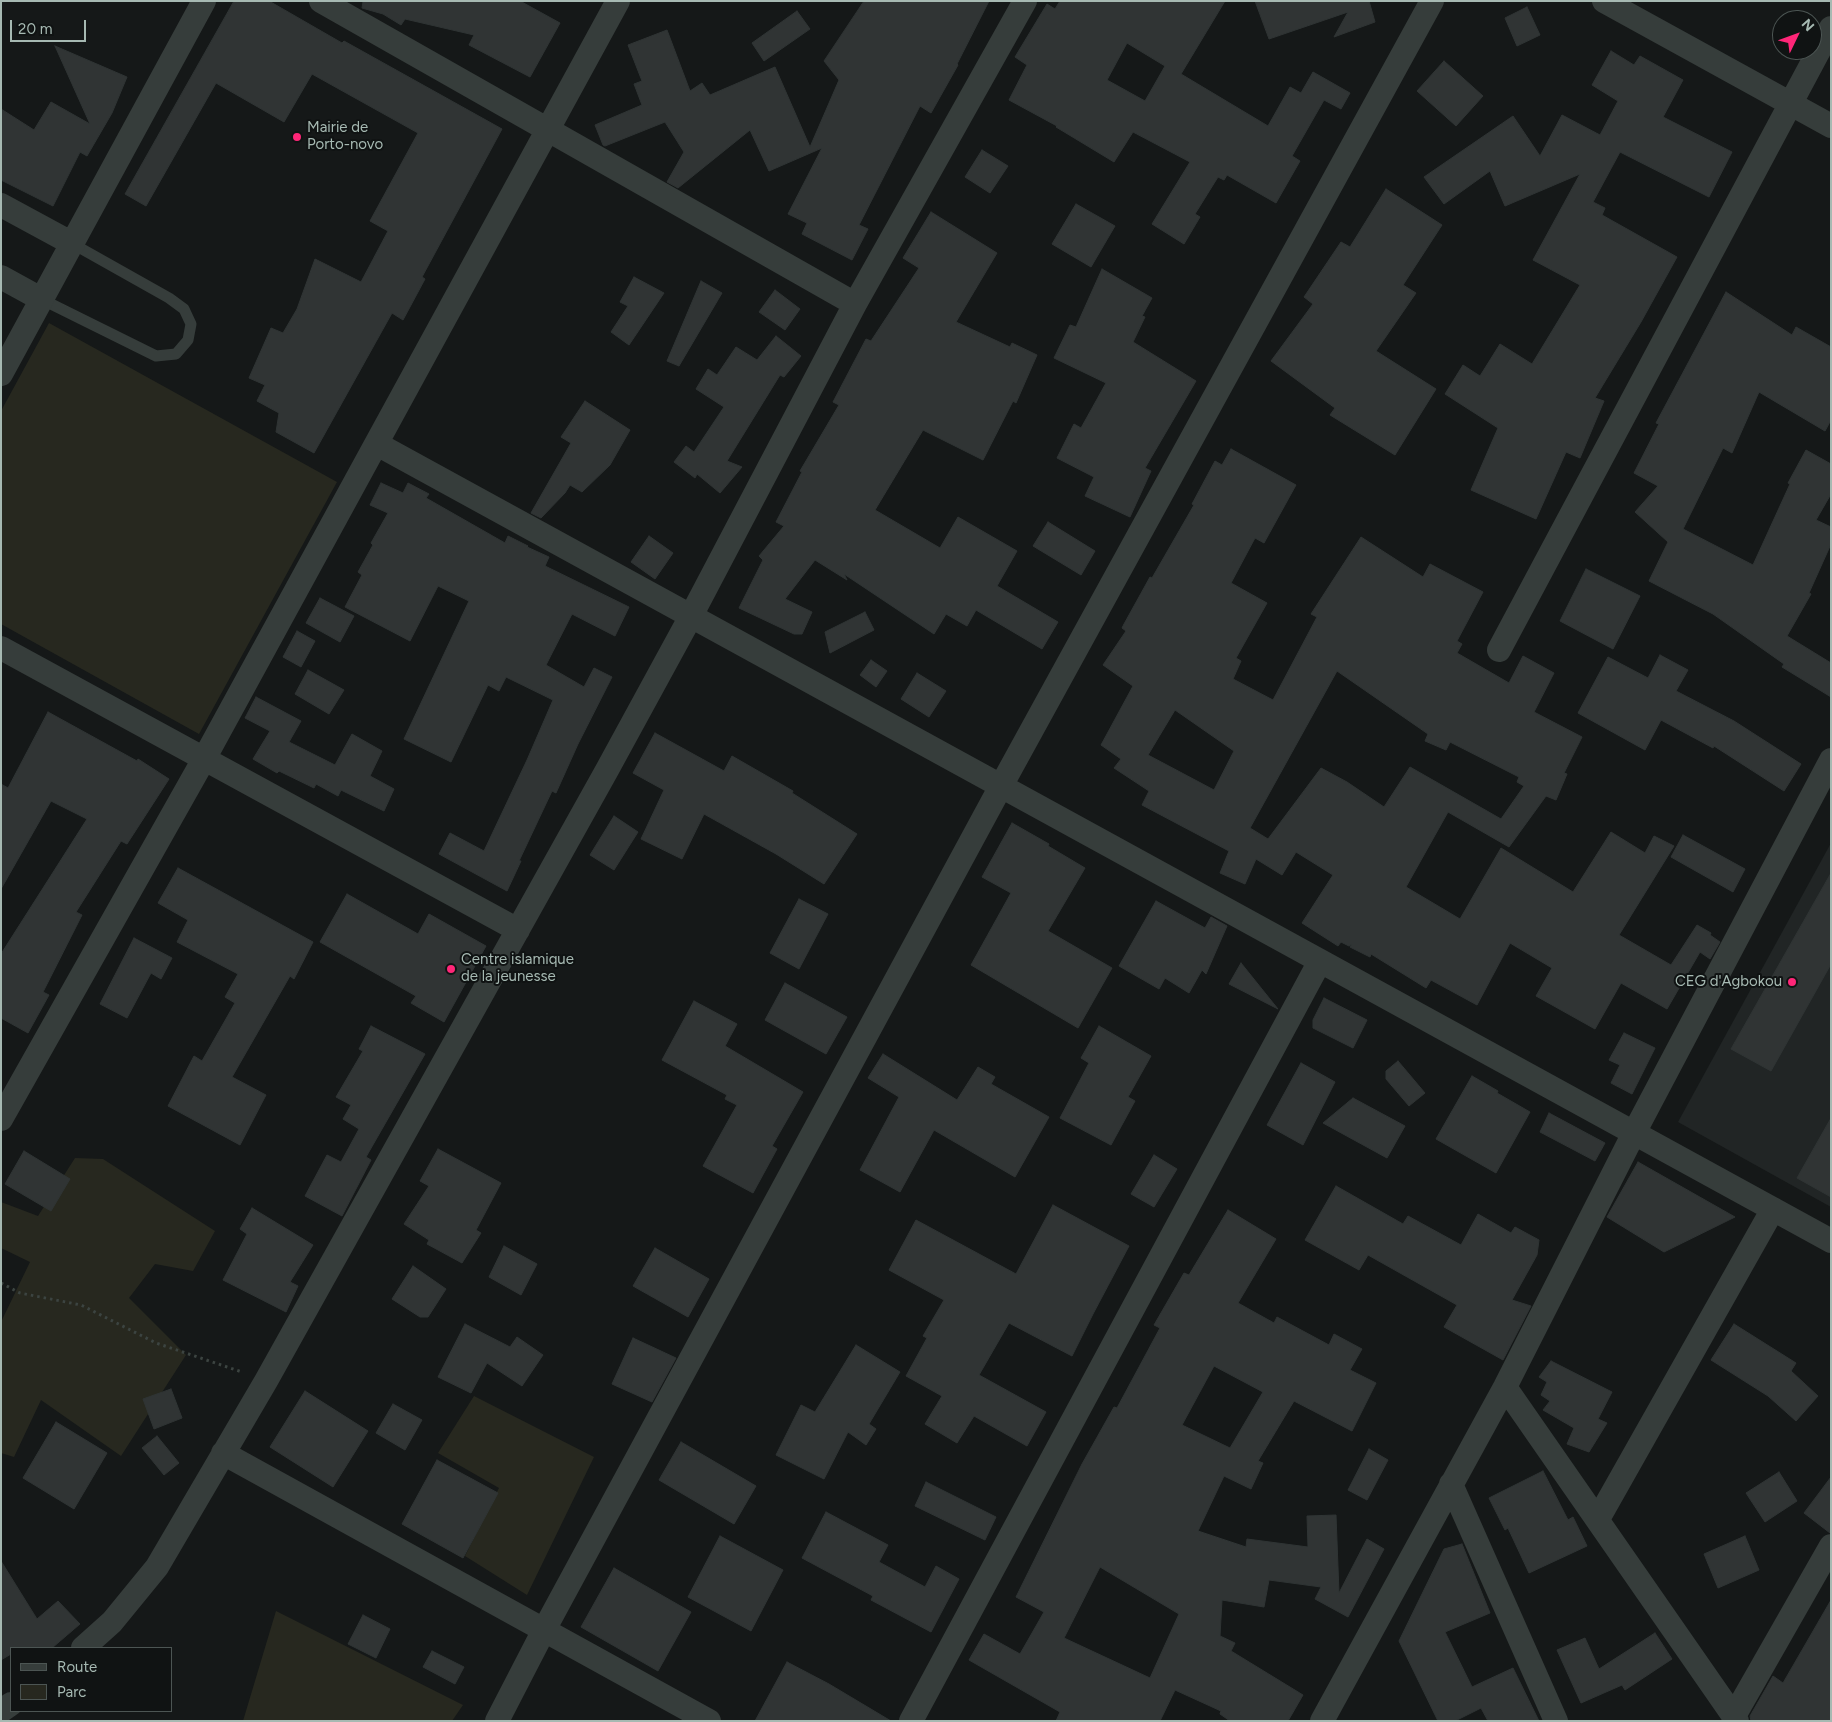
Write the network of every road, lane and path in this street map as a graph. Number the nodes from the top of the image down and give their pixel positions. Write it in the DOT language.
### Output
graph roads {
  1 [pos="204,1"];
  2 [pos="321,1"];
  3 [pos="618,1"];
  4 [pos="1025,1"];
  5 [pos="1432,1"];
  6 [pos="1604,1"];
  7 [pos="1831,28"];
  8 [pos="1789,104"];
  9 [pos="1831,126"];
  10 [pos="547,130"];
  11 [pos="1,205"];
  12 [pos="73,244"];
  13 [pos="1,277"];
  14 [pos="41,298"];
  15 [pos="855,304"];
  16 [pos="1,374"];
  17 [pos="377,444"];
  18 [pos="691,616"];
  19 [pos="1,648"];
  20 [pos="1499,650"];
  21 [pos="204,759"];
  22 [pos="1831,760"];
  23 [pos="1001,786"];
  24 [pos="518,930"];
  25 [pos="1320,961"];
  26 [pos="1,1120"];
  27 [pos="1634,1133"];
  28 [pos="1773,1209"];
  29 [pos="1831,1241"];
  30 [pos="1,1283"];
  31 [pos="266,1381"];
  32 [pos="1505,1387"];
  33 [pos="223,1453"];
  34 [pos="1451,1484"];
  35 [pos="1598,1519"];
  36 [pos="1831,1546"];
  37 [pos="544,1630"];
  38 [pos="84,1647"];
  39 [pos="1735,1719"];
  40 [pos="497,1721"];
  41 [pos="709,1721"];
  42 [pos="911,1721"];
  43 [pos="1322,1721"];
  44 [pos="1556,1721"];
  1 -- 12 [label="street"];
  2 -- 10 [label="street"];
  3 -- 10 [label="street"];
  4 -- 15 [label="street"];
  5 -- 23 [label="street"];
  6 -- 8 [label="street"];
  7 -- 8 [label="street"];
  8 -- 9 [label="street"];
  8 -- 20 [label="street"];
  10 -- 15 [label="street"];
  10 -- 17 [label="street"];
  11 -- 12 [label="street"];
  12 -- 14 [label="street"];
  12 -- 14 [label="lane"];
  13 -- 14 [label="street"];
  14 -- 16 [label="street"];
  15 -- 18 [label="street"];
  17 -- 18 [label="street"];
  17 -- 21 [label="street"];
  18 -- 23 [label="street"];
  18 -- 24 [label="street"];
  19 -- 21 [label="street"];
  21 -- 24 [label="street"];
  21 -- 26 [label="street"];
  22 -- 27 [label="street"];
  23 -- 25 [label="street"];
  23 -- 37 [label="street"];
  24 -- 31 [label="street"];
  25 -- 27 [label="street"];
  25 -- 42 [label="street"];
  27 -- 28 [label="street"];
  27 -- 32 [label="street"];
  28 -- 29 [label="street"];
  28 -- 35 [label="street"];
  30 -- 31 [label="path"];
  31 -- 33 [label="street"];
  32 -- 34 [label="street"];
  32 -- 35 [label="street"];
  33 -- 37 [label="street"];
  33 -- 38 [label="street"];
  34 -- 43 [label="street"];
  34 -- 44 [label="street"];
  35 -- 39 [label="street"];
  36 -- 39 [label="street"];
  37 -- 40 [label="street"];
  37 -- 41 [label="street"];
}
